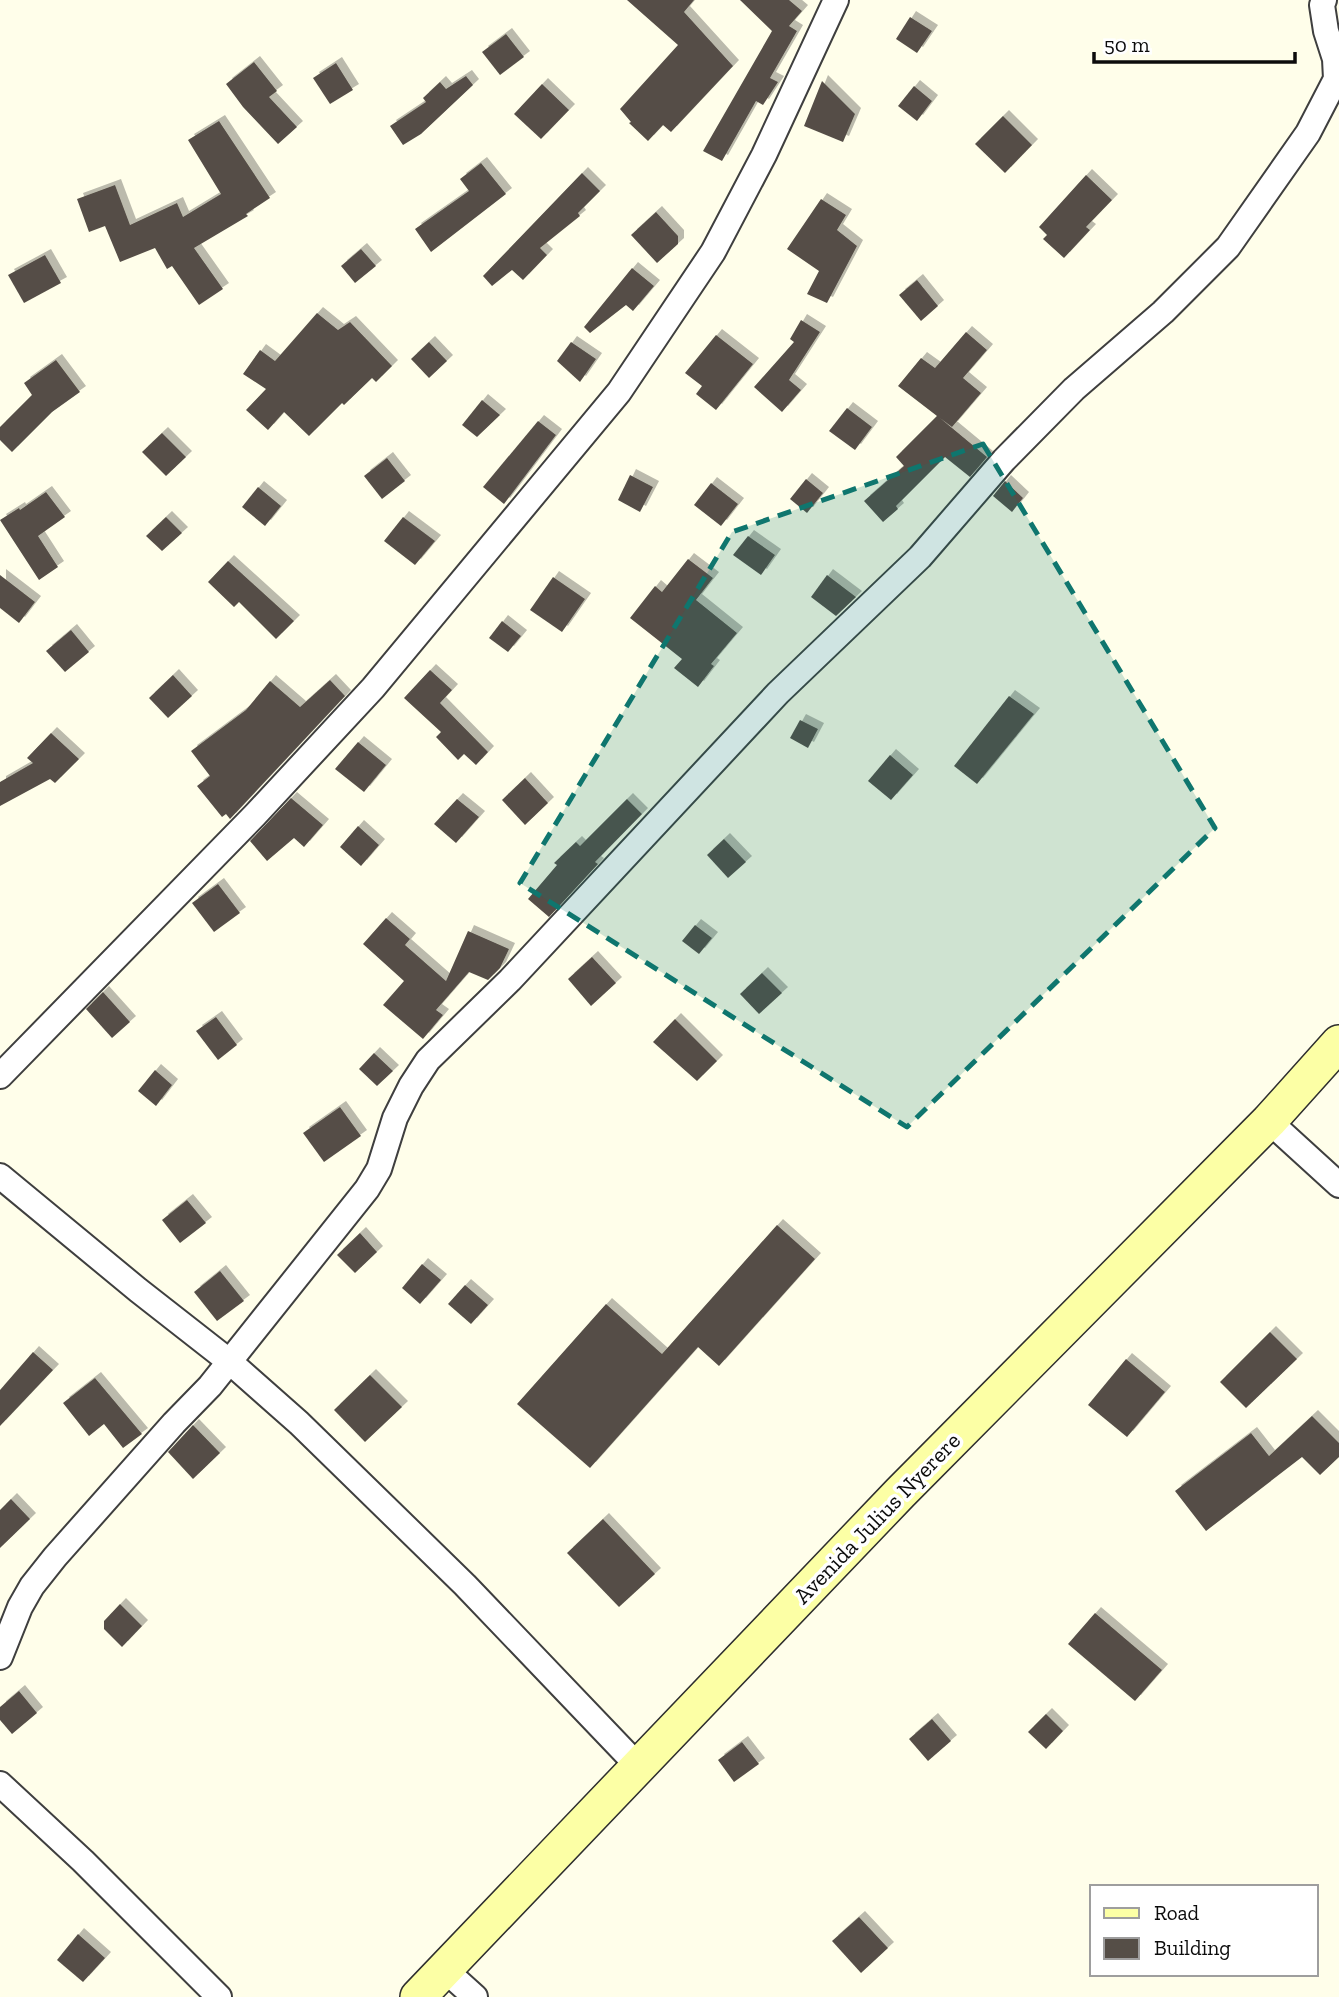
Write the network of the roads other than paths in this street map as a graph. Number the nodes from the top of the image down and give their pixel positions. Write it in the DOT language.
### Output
graph roads {
  1 [pos="836,0"];
  2 [pos="1324,0"];
  3 [pos="1339,1043"];
  4 [pos="0,1076"];
  5 [pos="1269,1121"];
  6 [pos="0,1176"];
  7 [pos="1339,1185"];
  8 [pos="230,1362"];
  9 [pos="0,1657"];
  10 [pos="639,1767"];
  11 [pos="0,1784"];
  12 [pos="444,1969"];
  13 [pos="219,1997"];
  14 [pos="418,1997"];
  15 [pos="475,1997"];
  1 -- 4 [label="street"];
  2 -- 8 [label="street"];
  3 -- 5 [label="street, Avenida Julius Nyerere"];
  5 -- 7 [label="street"];
  5 -- 10 [label="street, Avenida Julius Nyerere"];
  6 -- 8 [label="street"];
  8 -- 9 [label="street"];
  8 -- 10 [label="street"];
  10 -- 12 [label="street, Avenida Julius Nyerere"];
  11 -- 13 [label="street"];
  12 -- 14 [label="street, Avenida Julius Nyerere"];
  12 -- 15 [label="street"];
}
